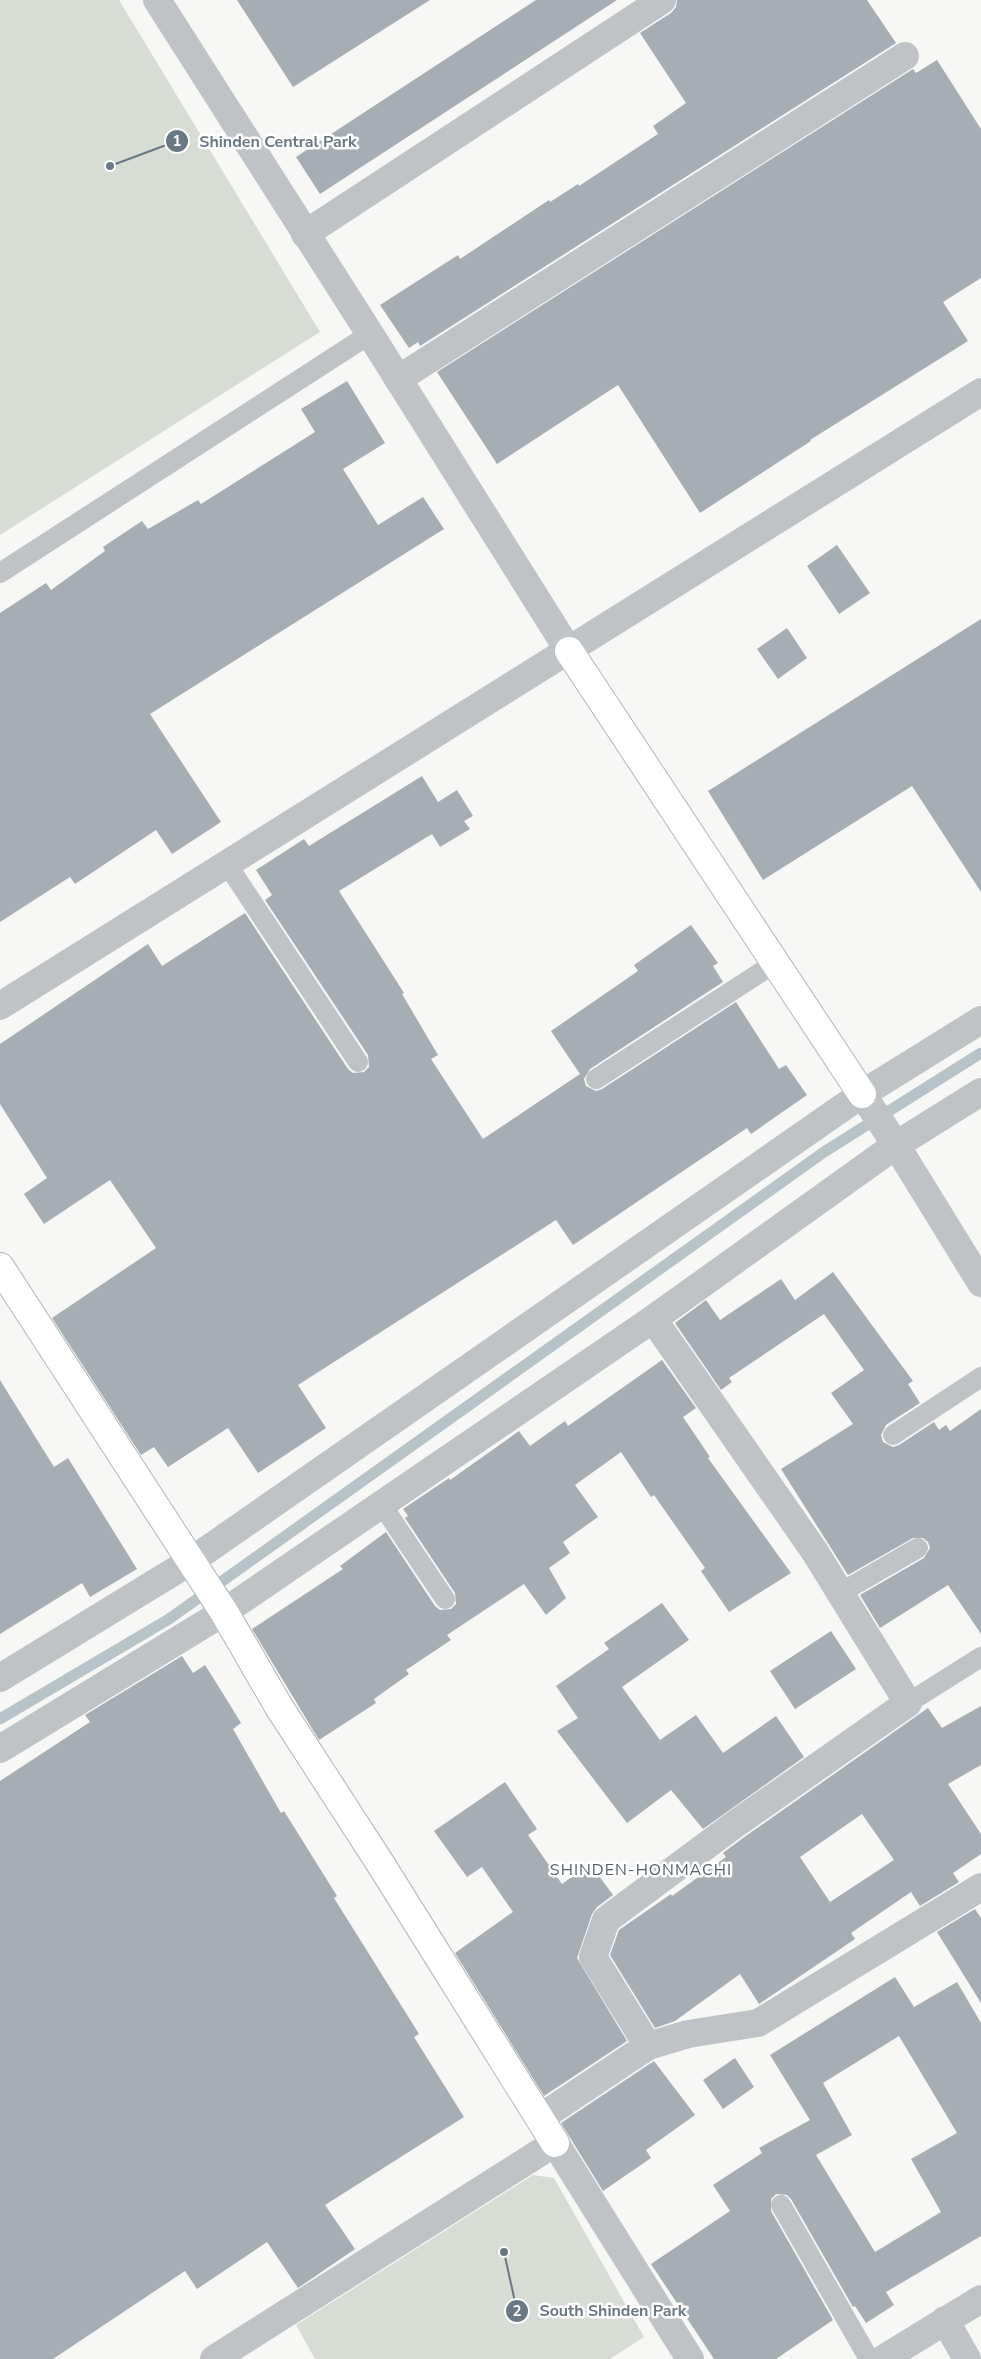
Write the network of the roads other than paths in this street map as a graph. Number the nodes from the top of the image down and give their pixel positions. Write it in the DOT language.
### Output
graph roads {
  1 [pos="157,0"];
  2 [pos="662,0"];
  3 [pos="905,56"];
  4 [pos="305,234"];
  5 [pos="370,334"];
  6 [pos="398,379"];
  7 [pos="981,392"];
  8 [pos="0,572"];
  9 [pos="569,651"];
  10 [pos="227,864"];
  11 [pos="775,962"];
  12 [pos="0,1006"];
  13 [pos="981,1020"];
  14 [pos="358,1062"];
  15 [pos="596,1079"];
  16 [pos="981,1092"];
  17 [pos="866,1099"];
  18 [pos="891,1136"];
  19 [pos="0,1267"];
  20 [pos="981,1283"];
  21 [pos="653,1319"];
  22 [pos="981,1377"];
  23 [pos="893,1436"];
  24 [pos="382,1505"];
  25 [pos="918,1548"];
  26 [pos="194,1565"];
  27 [pos="840,1593"];
  28 [pos="445,1599"];
  29 [pos="223,1611"];
  30 [pos="981,1657"];
  31 [pos="0,1678"];
  32 [pos="908,1703"];
  33 [pos="0,1749"];
  34 [pos="981,1886"];
  35 [pos="648,2046"];
  36 [pos="540,2118"];
  37 [pos="555,2143"];
  38 [pos="781,2205"];
  39 [pos="981,2299"];
  40 [pos="945,2320"];
  41 [pos="214,2359"];
  42 [pos="690,2359"];
  43 [pos="869,2359"];
  44 [pos="883,2359"];
  45 [pos="967,2359"];
  1 -- 4 [label="street"];
  2 -- 4 [label="street"];
  3 -- 6 [label="street"];
  4 -- 5 [label="street"];
  5 -- 6 [label="street"];
  5 -- 8 [label="lane"];
  6 -- 9 [label="street"];
  7 -- 9 [label="street"];
  9 -- 10 [label="street"];
  9 -- 11 [label="street"];
  10 -- 12 [label="street"];
  10 -- 14 [label="lane"];
  11 -- 15 [label="lane"];
  11 -- 17 [label="street"];
  13 -- 17 [label="street"];
  16 -- 18 [label="street"];
  17 -- 18 [label="street"];
  17 -- 26 [label="street"];
  18 -- 20 [label="street"];
  18 -- 21 [label="street"];
  19 -- 26 [label="street"];
  21 -- 24 [label="street"];
  21 -- 27 [label="street"];
  22 -- 23 [label="lane"];
  24 -- 28 [label="lane"];
  24 -- 29 [label="street"];
  25 -- 27 [label="lane"];
  26 -- 29 [label="street"];
  26 -- 31 [label="street"];
  27 -- 32 [label="street"];
  29 -- 33 [label="street"];
  29 -- 36 [label="street"];
  30 -- 32 [label="lane"];
  32 -- 35 [label="street"];
  34 -- 35 [label="street"];
  35 -- 36 [label="street"];
  36 -- 37 [label="street"];
  37 -- 41 [label="street"];
  37 -- 42 [label="street"];
  38 -- 43 [label="lane"];
  39 -- 40 [label="street"];
  40 -- 44 [label="street"];
  40 -- 45 [label="street"];
}
